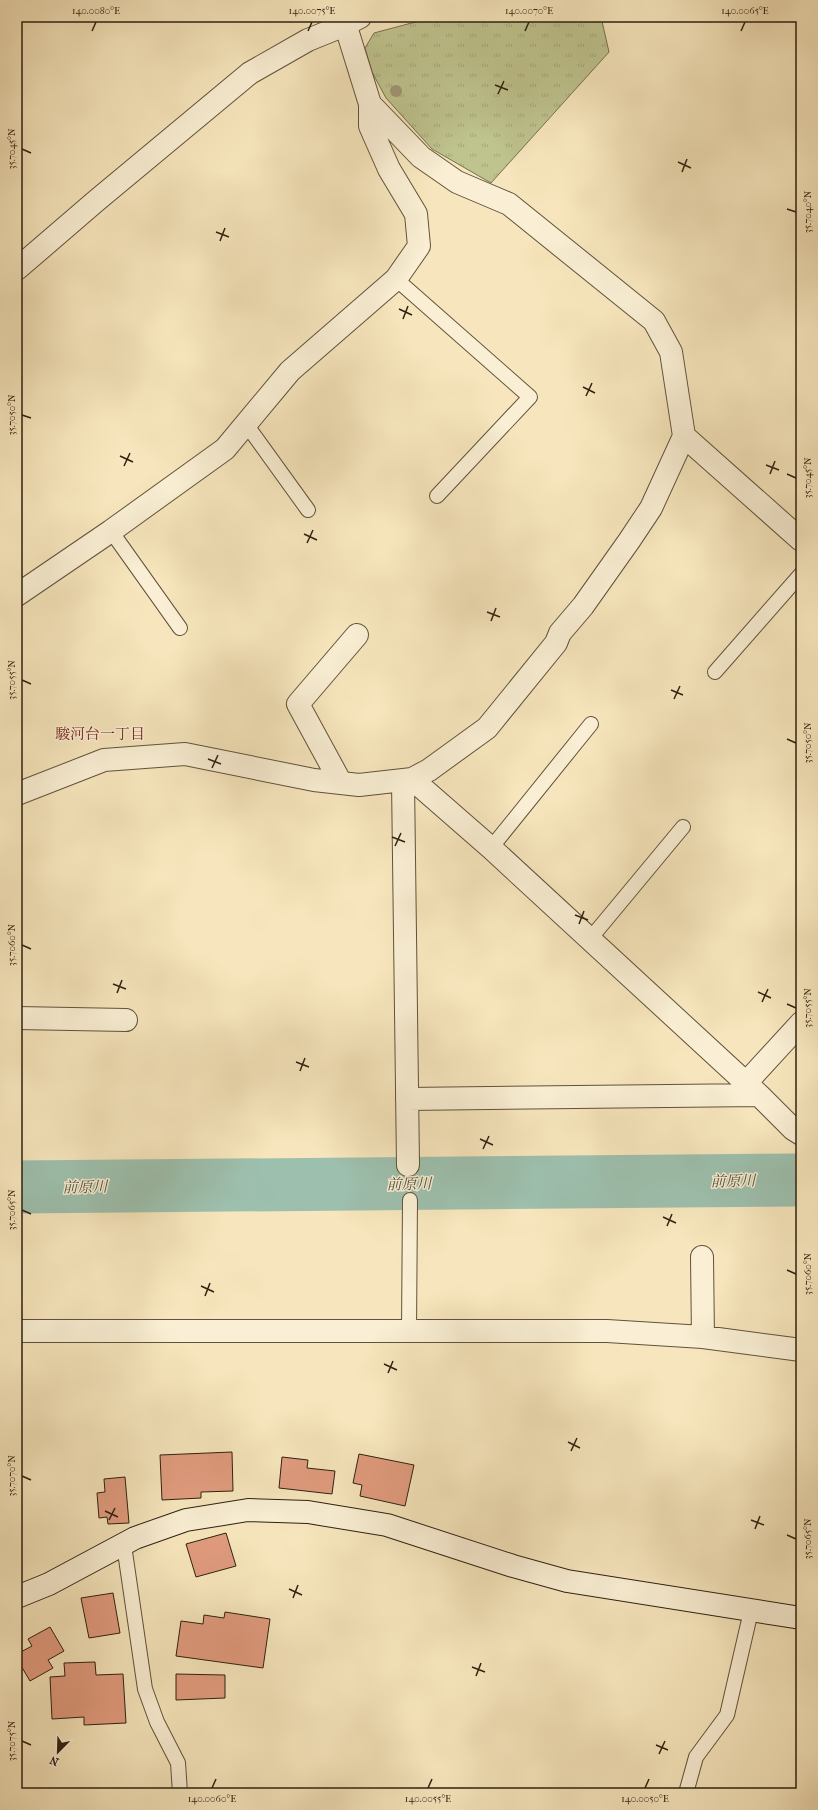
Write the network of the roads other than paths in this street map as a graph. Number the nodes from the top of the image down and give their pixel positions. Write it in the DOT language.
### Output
graph roads {
  1 [pos="349,20"];
  2 [pos="370,104"];
  3 [pos="17,269"];
  4 [pos="396,279"];
  5 [pos="246,424"];
  6 [pos="684,436"];
  7 [pos="437,496"];
  8 [pos="308,510"];
  9 [pos="111,531"];
  10 [pos="801,540"];
  11 [pos="801,574"];
  12 [pos="17,595"];
  13 [pos="180,628"];
  14 [pos="357,635"];
  15 [pos="715,672"];
  16 [pos="590,724"];
  17 [pos="407,780"];
  18 [pos="341,783"];
  19 [pos="17,794"];
  20 [pos="683,827"];
  21 [pos="491,848"];
  22 [pos="590,939"];
  23 [pos="17,1018"];
  24 [pos="126,1020"];
  25 [pos="801,1023"];
  26 [pos="752,1089"];
  27 [pos="407,1099"];
  28 [pos="801,1134"];
  29 [pos="408,1165"];
  30 [pos="410,1200"];
  31 [pos="702,1257"];
  32 [pos="17,1331"];
  33 [pos="410,1331"];
  34 [pos="703,1336"];
  35 [pos="801,1350"];
  36 [pos="124,1545"];
  37 [pos="17,1597"];
  38 [pos="751,1611"];
  39 [pos="801,1618"];
  40 [pos="180,1793"];
  41 [pos="686,1793"];
  1 -- 2 [label="street"];
  1 -- 3 [label="street"];
  2 -- 4 [label="street"];
  2 -- 6 [label="street"];
  4 -- 5 [label="street"];
  4 -- 7 [label="lane"];
  5 -- 8 [label="lane"];
  5 -- 9 [label="street"];
  6 -- 10 [label="street"];
  6 -- 17 [label="street"];
  9 -- 12 [label="street"];
  9 -- 13 [label="lane"];
  11 -- 15 [label="lane"];
  14 -- 18 [label="street"];
  16 -- 21 [label="lane"];
  17 -- 18 [label="street"];
  17 -- 21 [label="street"];
  17 -- 27 [label="street"];
  18 -- 19 [label="street"];
  20 -- 22 [label="lane"];
  21 -- 22 [label="street"];
  22 -- 26 [label="street"];
  23 -- 24 [label="street"];
  25 -- 26 [label="street"];
  26 -- 27 [label="street"];
  26 -- 28 [label="street"];
  27 -- 29 [label="street"];
  30 -- 33 [label="lane"];
  31 -- 34 [label="street"];
  32 -- 33 [label="street"];
  33 -- 34 [label="street"];
  34 -- 35 [label="street"];
  36 -- 37 [label="street"];
  36 -- 38 [label="street"];
  36 -- 40 [label="lane"];
  38 -- 39 [label="street"];
  38 -- 41 [label="lane"];
}
